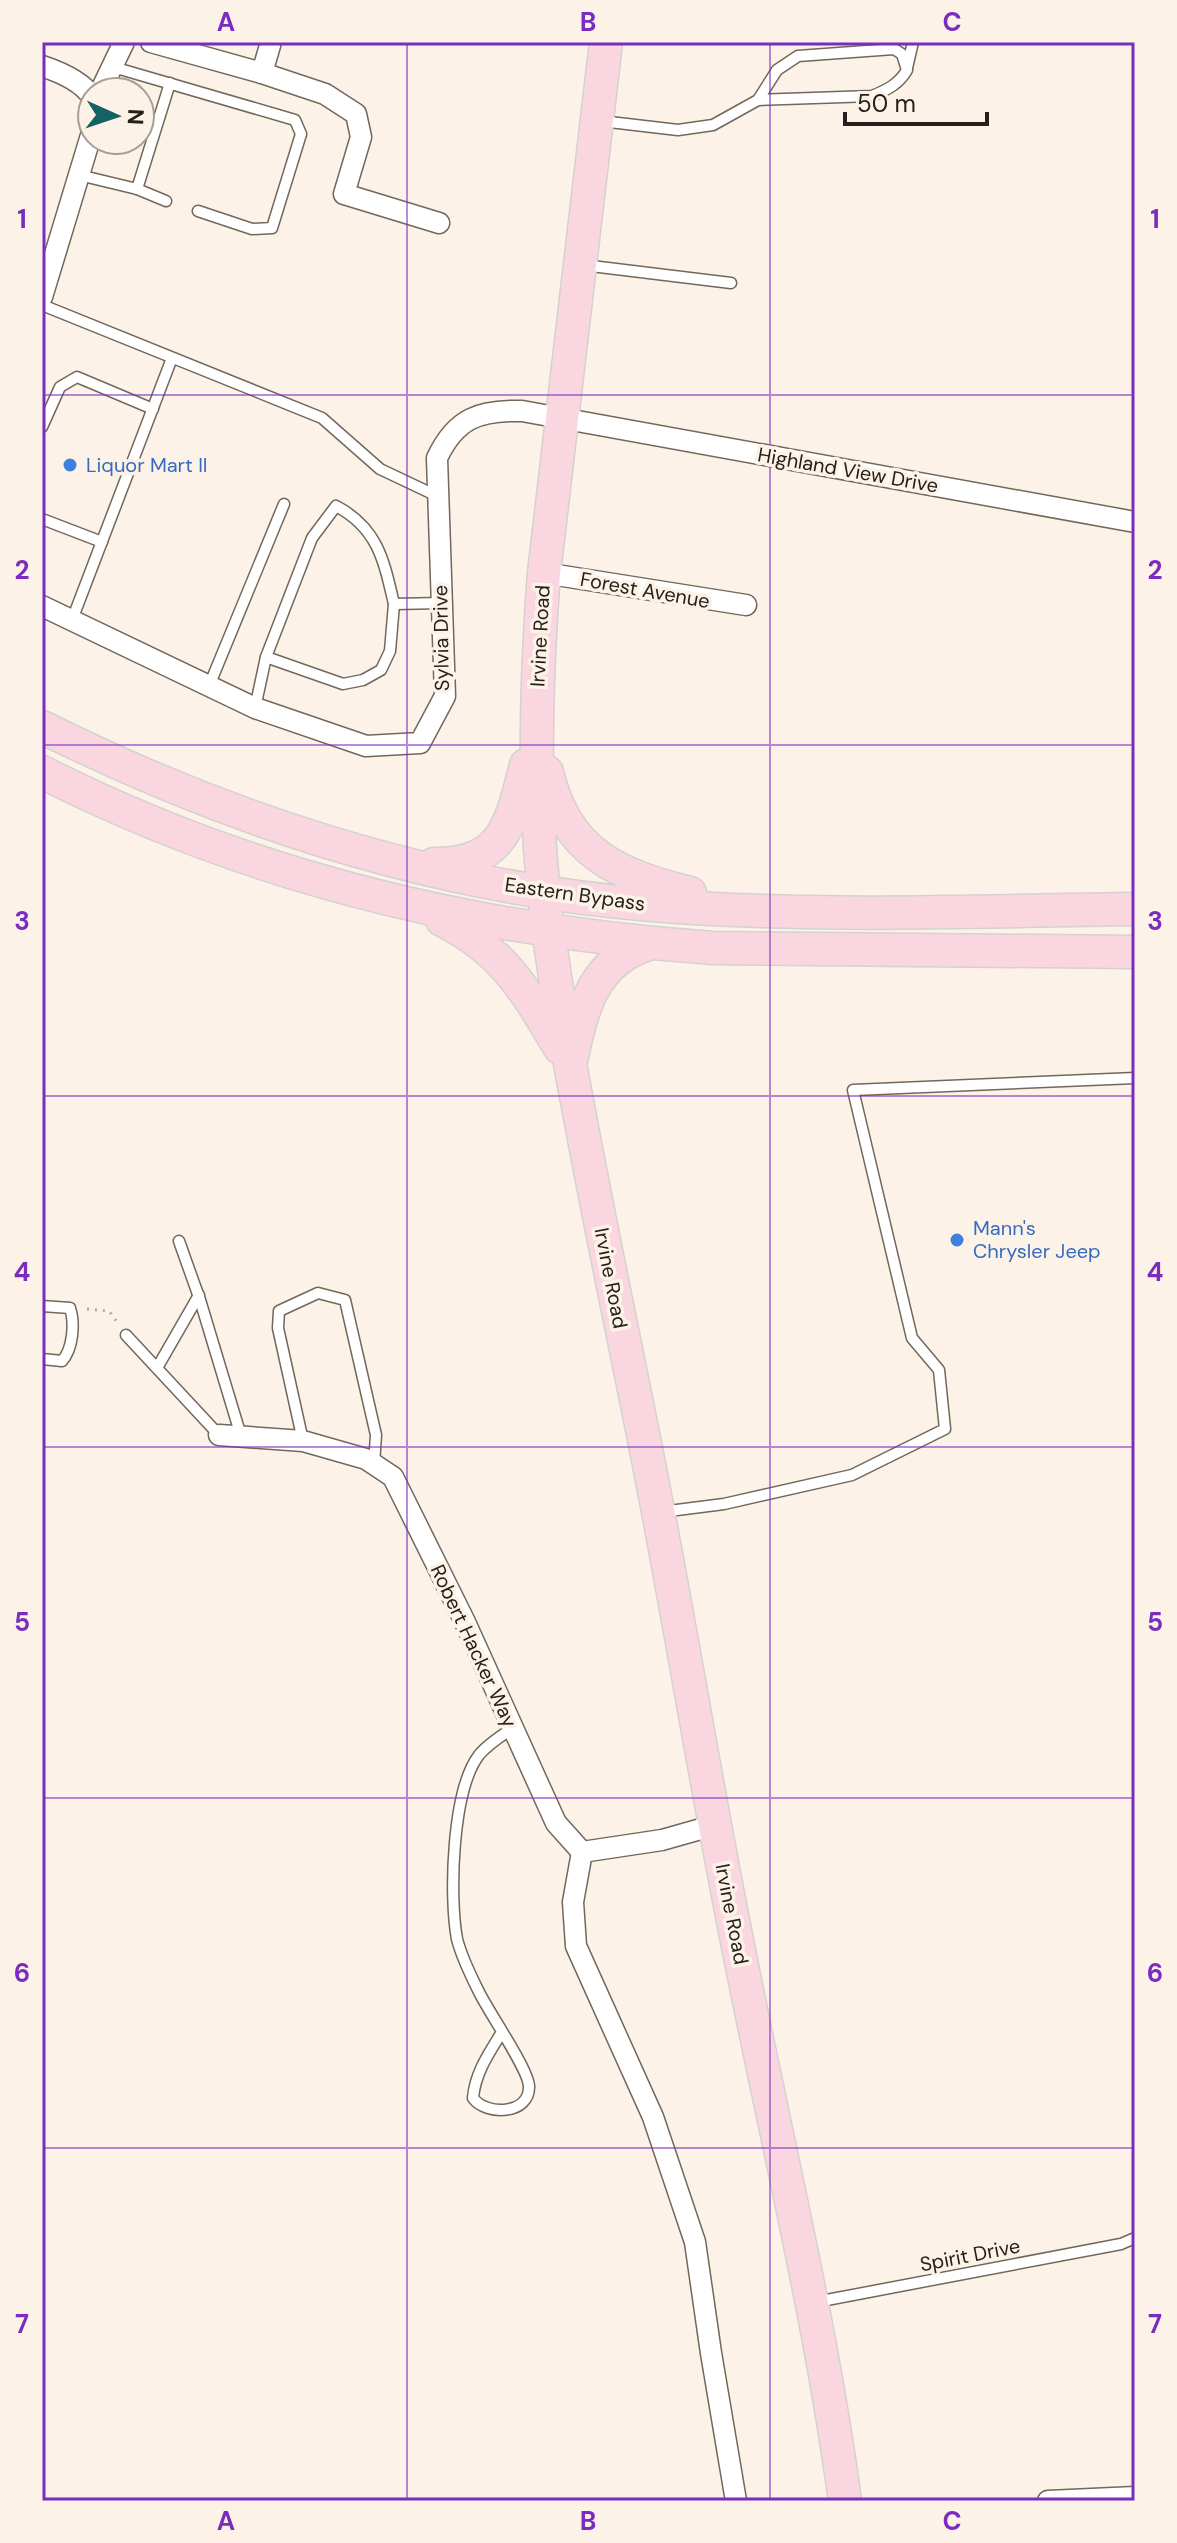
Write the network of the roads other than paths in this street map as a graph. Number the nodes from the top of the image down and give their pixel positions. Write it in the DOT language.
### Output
graph roads {
  1 [pos="124,42"];
  2 [pos="151,42"];
  3 [pos="271,42"];
  4 [pos="606,42"];
  5 [pos="913,42"];
  6 [pos="42,66"];
  7 [pos="113,67"];
  8 [pos="907,70"];
  9 [pos="262,73"];
  10 [pos="108,76"];
  11 [pos="76,82"];
  12 [pos="170,83"];
  13 [pos="758,100"];
  14 [pos="599,121"];
  15 [pos="85,156"];
  16 [pos="79,175"];
  17 [pos="137,189"];
  18 [pos="166,201"];
  19 [pos="198,211"];
  20 [pos="439,223"];
  21 [pos="581,265"];
  22 [pos="731,283"];
  23 [pos="42,297"];
  24 [pos="42,305"];
  25 [pos="172,358"];
  26 [pos="153,409"];
  27 [pos="561,418"];
  28 [pos="42,427"];
  29 [pos="437,496"];
  30 [pos="284,504"];
  31 [pos="42,519"];
  32 [pos="1135,522"];
  33 [pos="102,542"];
  34 [pos="544,573"];
  35 [pos="441,603"];
  36 [pos="394,604"];
  37 [pos="746,605"];
  38 [pos="42,606"];
  39 [pos="72,620"];
  40 [pos="266,657"];
  41 [pos="209,686"];
  42 [pos="255,708"];
  43 [pos="42,727"];
  44 [pos="536,727"];
  45 [pos="42,772"];
  46 [pos="405,864"];
  47 [pos="544,892"];
  48 [pos="411,905"];
  49 [pos="1135,909"];
  50 [pos="759,911"];
  51 [pos="549,932"];
  52 [pos="649,944"];
  53 [pos="1135,952"];
  54 [pos="570,1064"];
  55 [pos="1135,1078"];
  56 [pos="179,1241"];
  57 [pos="199,1295"];
  58 [pos="42,1306"];
  59 [pos="126,1335"];
  60 [pos="42,1359"];
  61 [pos="157,1368"];
  62 [pos="219,1435"];
  63 [pos="241,1436"];
  64 [pos="303,1441"];
  65 [pos="374,1464"];
  66 [pos="659,1512"];
  67 [pos="513,1728"];
  68 [pos="715,1825"];
  69 [pos="582,1852"];
  70 [pos="502,2032"];
  71 [pos="1135,2238"];
  72 [pos="811,2303"];
  73 [pos="1135,2497"];
  74 [pos="736,2501"];
  75 [pos="845,2501"];
  76 [pos="1048,2501"];
  1 -- 7 [label="street"];
  2 -- 9 [label="street"];
  3 -- 9 [label="street"];
  4 -- 14 [label="main road, Irvine Road"];
  5 -- 8 [label="lane"];
  6 -- 11 [label="street"];
  7 -- 10 [label="street"];
  7 -- 12 [label="lane"];
  8 -- 13 [label="lane"];
  8 -- 13 [label="lane"];
  9 -- 20 [label="street"];
  12 -- 17 [label="lane"];
  12 -- 19 [label="lane"];
  13 -- 14 [label="lane"];
  14 -- 21 [label="main road, Irvine Road"];
  15 -- 16 [label="street"];
  16 -- 17 [label="lane"];
  16 -- 23 [label="street"];
  17 -- 18 [label="lane"];
  21 -- 22 [label="lane"];
  21 -- 27 [label="main road, Irvine Road"];
  24 -- 25 [label="lane"];
  25 -- 26 [label="lane"];
  25 -- 29 [label="lane"];
  26 -- 28 [label="lane"];
  26 -- 33 [label="lane"];
  27 -- 29 [label="street, Sylvia Drive"];
  27 -- 32 [label="street, Highland View Drive"];
  27 -- 34 [label="main road, Irvine Road"];
  29 -- 35 [label="street, Sylvia Drive"];
  30 -- 41 [label="lane"];
  31 -- 33 [label="lane"];
  33 -- 39 [label="lane"];
  34 -- 37 [label="street, Forest Avenue"];
  34 -- 44 [label="main road, Irvine Road"];
  35 -- 36 [label="lane"];
  35 -- 42 [label="street, Sylvia Drive"];
  36 -- 40 [label="lane"];
  36 -- 40 [label="lane"];
  38 -- 39 [label="street, Sylvia Drive"];
  39 -- 41 [label="street, Sylvia Drive"];
  40 -- 42 [label="lane"];
  41 -- 42 [label="street, Sylvia Drive"];
  43 -- 46 [label="main road, Eastern Bypass"];
  44 -- 46 [label="main road"];
  44 -- 47 [label="main road, Irvine Road"];
  44 -- 50 [label="main road"];
  45 -- 48 [label="main road, Eastern Bypass"];
  46 -- 47 [label="main road, Eastern Bypass"];
  47 -- 50 [label="main road, Eastern Bypass"];
  47 -- 51 [label="main road, Irvine Road"];
  48 -- 51 [label="main road, Eastern Bypass"];
  48 -- 54 [label="main road"];
  49 -- 50 [label="main road, Eastern Bypass"];
  51 -- 52 [label="main road, Eastern Bypass"];
  51 -- 54 [label="main road, Irvine Road"];
  52 -- 53 [label="main road, Eastern Bypass"];
  52 -- 54 [label="main road"];
  54 -- 66 [label="main road, Irvine Road"];
  55 -- 66 [label="lane"];
  56 -- 57 [label="lane"];
  57 -- 61 [label="lane"];
  57 -- 63 [label="lane"];
  58 -- 60 [label="lane"];
  59 -- 61 [label="lane"];
  61 -- 62 [label="lane"];
  62 -- 63 [label="street, Robert Hacker Way"];
  63 -- 64 [label="street, Robert Hacker Way"];
  64 -- 65 [label="street, Robert Hacker Way"];
  64 -- 65 [label="lane"];
  65 -- 67 [label="street, Robert Hacker Way"];
  66 -- 68 [label="main road, Irvine Road"];
  67 -- 69 [label="street, Robert Hacker Way"];
  67 -- 70 [label="lane"];
  68 -- 69 [label="street"];
  68 -- 72 [label="main road, Irvine Road"];
  69 -- 74 [label="street"];
  70 -- 70 [label="lane"];
  71 -- 72 [label="lane, Spirit Drive"];
  72 -- 75 [label="main road, Irvine Road"];
  73 -- 76 [label="street"];
}
